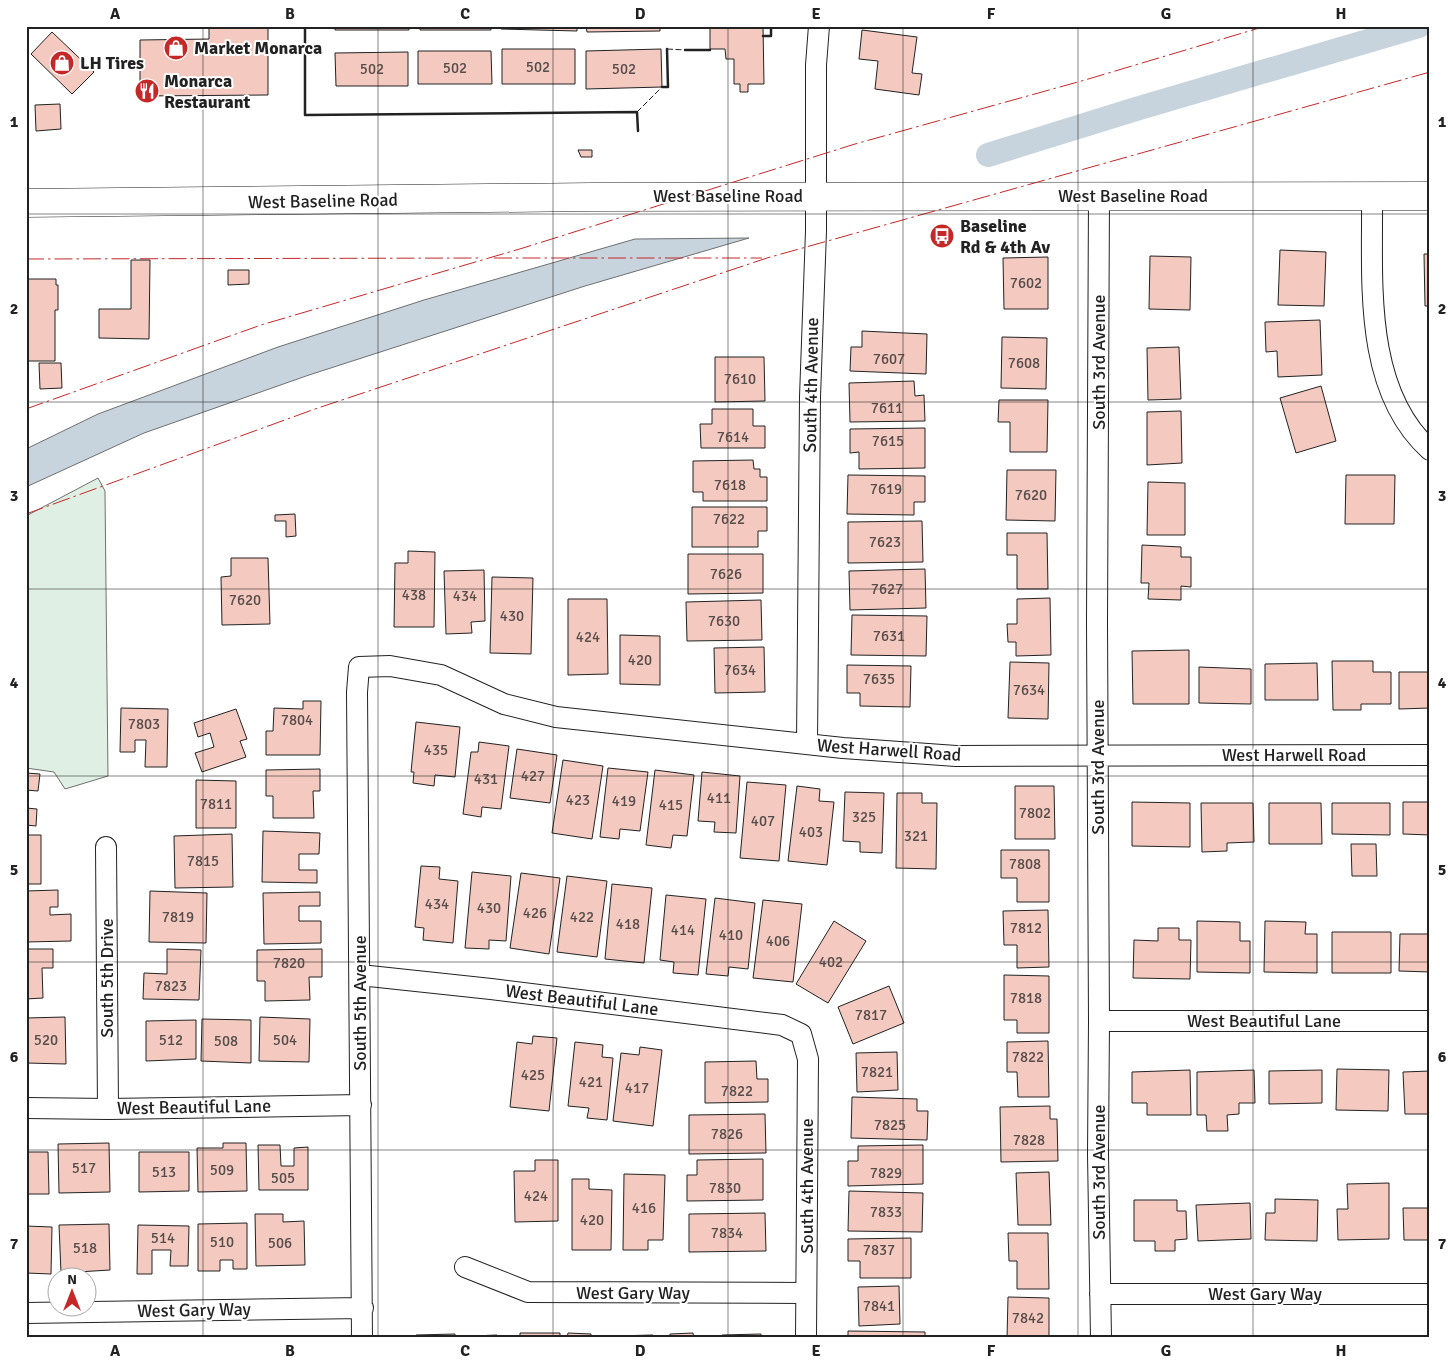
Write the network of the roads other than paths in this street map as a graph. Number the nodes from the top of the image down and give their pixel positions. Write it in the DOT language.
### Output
graph roads {
  1 [pos="819,26"];
  2 [pos="816,196"];
  3 [pos="1099,196"];
  4 [pos="1372,196"];
  5 [pos="1430,196"];
  6 [pos="26,203"];
  7 [pos="1423,443"];
  8 [pos="359,667"];
  9 [pos="807,744"];
  10 [pos="1430,754"];
  11 [pos="1098,756"];
  12 [pos="106,847"];
  13 [pos="360,975"];
  14 [pos="1099,1021"];
  15 [pos="1430,1021"];
  16 [pos="801,1034"];
  17 [pos="361,1105"];
  18 [pos="26,1108"];
  19 [pos="108,1109"];
  20 [pos="465,1267"];
  21 [pos="806,1294"];
  22 [pos="1100,1294"];
  23 [pos="1430,1294"];
  24 [pos="363,1308"];
  25 [pos="26,1312"];
  26 [pos="362,1338"];
  27 [pos="806,1338"];
  28 [pos="1101,1338"];
  1 -- 2 [label="street, South 4th Avenue"];
  2 -- 3 [label="main road, West Baseline Road"];
  2 -- 6 [label="main road, West Baseline Road"];
  2 -- 9 [label="street, South 4th Avenue"];
  3 -- 4 [label="main road, West Baseline Road"];
  3 -- 11 [label="street, South 3rd Avenue"];
  4 -- 5 [label="main road, West Baseline Road"];
  4 -- 7 [label="street"];
  8 -- 9 [label="street, West Harwell Road"];
  8 -- 13 [label="street, South 5th Avenue"];
  9 -- 11 [label="street, West Harwell Road"];
  10 -- 11 [label="street, West Harwell Road"];
  11 -- 14 [label="street, South 3rd Avenue"];
  12 -- 19 [label="street, South 5th Drive"];
  13 -- 16 [label="street, West Beautiful Lane"];
  13 -- 17 [label="street, South 5th Avenue"];
  14 -- 15 [label="street, West Beautiful Lane"];
  14 -- 22 [label="street, South 3rd Avenue"];
  16 -- 21 [label="street, South 4th Avenue"];
  17 -- 19 [label="street, West Beautiful Lane"];
  17 -- 24 [label="street, South 5th Avenue"];
  18 -- 19 [label="street, West Beautiful Lane"];
  20 -- 21 [label="street, West Gary Way"];
  21 -- 27 [label="street, South 4th Avenue"];
  22 -- 23 [label="street, West Gary Way"];
  22 -- 28 [label="street, South 3rd Avenue"];
  24 -- 25 [label="street, West Gary Way"];
  24 -- 26 [label="street, South 5th Avenue"];
}
